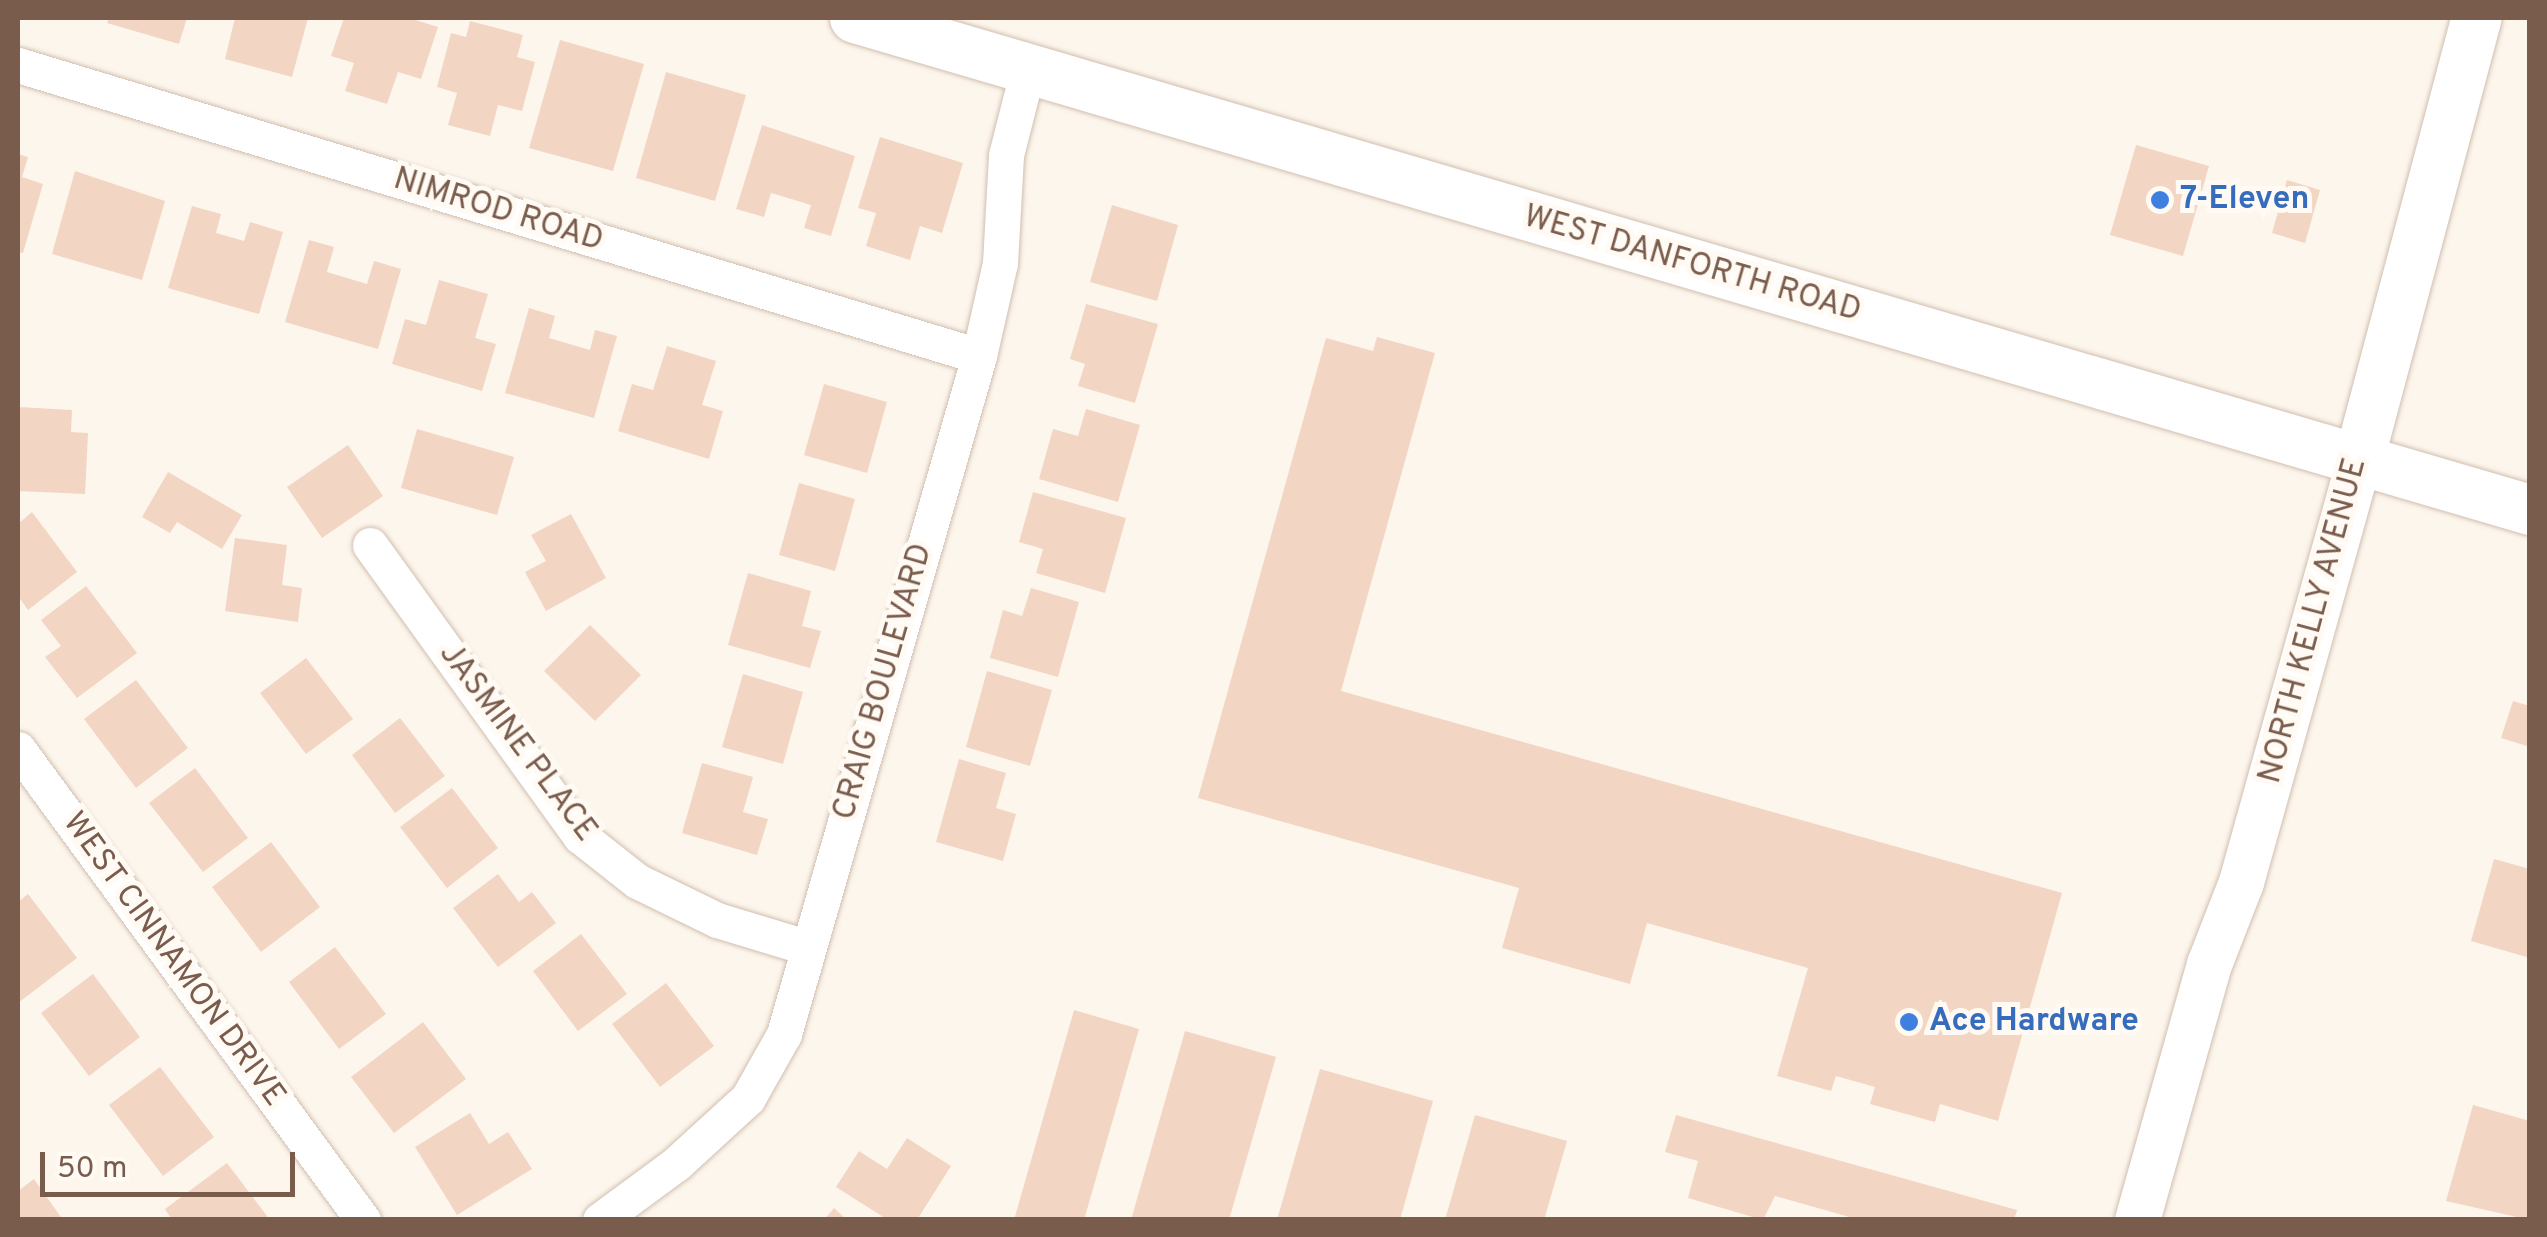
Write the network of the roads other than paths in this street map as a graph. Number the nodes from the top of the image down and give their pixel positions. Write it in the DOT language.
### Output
graph roads {
  1 [pos="855,18"];
  2 [pos="2476,18"];
  3 [pos="18,66"];
  4 [pos="1028,69"];
  5 [pos="979,356"];
  6 [pos="2359,460"];
  7 [pos="2530,510"];
  8 [pos="370,545"];
  9 [pos="18,749"];
  10 [pos="806,947"];
  11 [pos="363,1220"];
  12 [pos="600,1220"];
  13 [pos="2137,1220"];
  1 -- 4 [label="main road, WEST DANFORTH ROAD"];
  2 -- 6 [label="main road, NORTH KELLY AVENUE"];
  3 -- 5 [label="street, NIMROD ROAD"];
  4 -- 5 [label="street, CRAIG BOULEVARD"];
  4 -- 6 [label="main road, WEST DANFORTH ROAD"];
  5 -- 10 [label="street, CRAIG BOULEVARD"];
  6 -- 7 [label="main road, WEST DANFORTH ROAD"];
  6 -- 13 [label="street, NORTH KELLY AVENUE"];
  8 -- 10 [label="street, JASMINE PLACE"];
  9 -- 11 [label="street, WEST CINNAMON DRIVE"];
  10 -- 12 [label="street, CRAIG BOULEVARD"];
}
